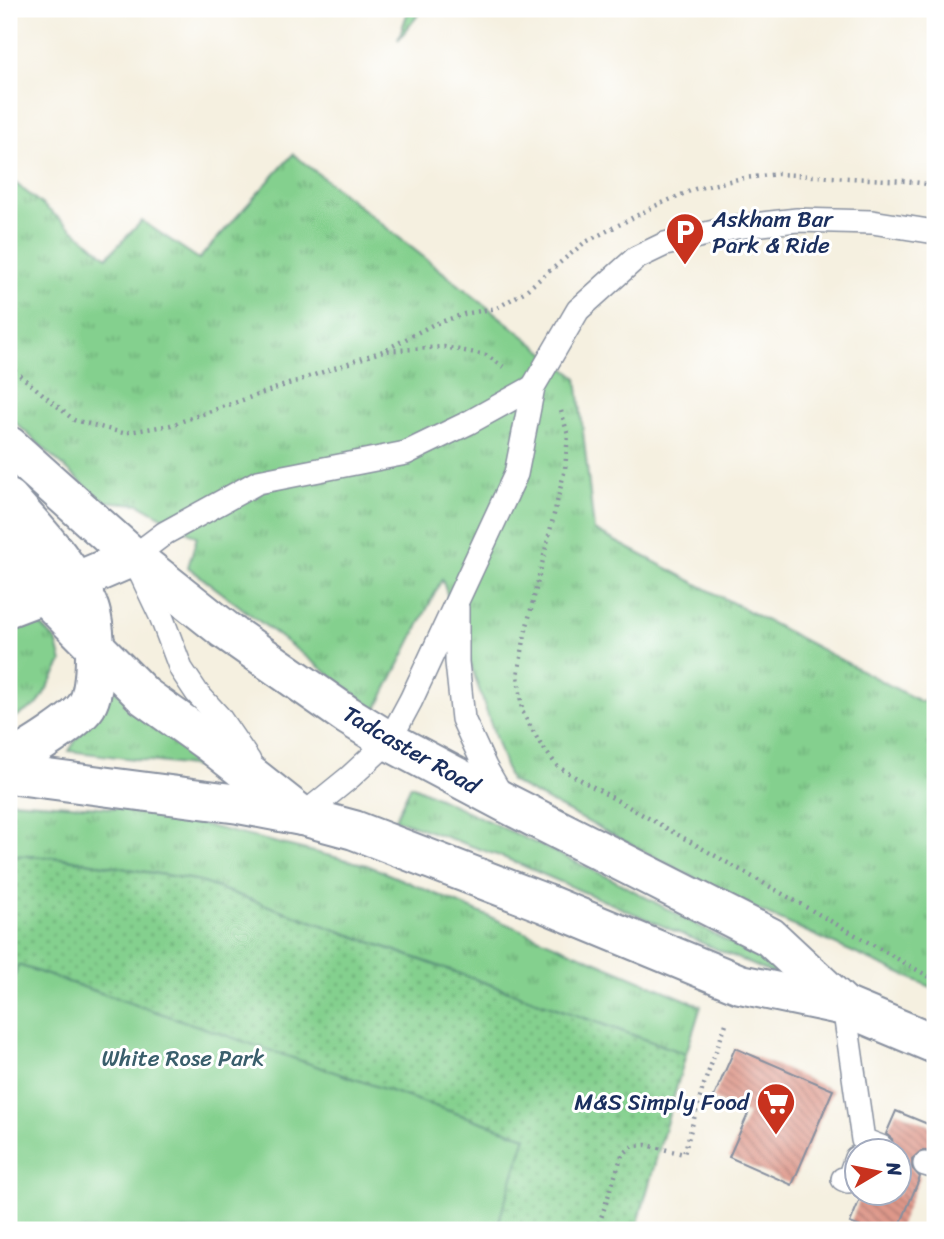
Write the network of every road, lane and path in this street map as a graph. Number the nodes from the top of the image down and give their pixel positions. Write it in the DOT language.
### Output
graph roads {
  1 [pos="935,232"];
  2 [pos="533,387"];
  3 [pos="9,446"];
  4 [pos="9,499"];
  5 [pos="9,552"];
  6 [pos="133,557"];
  7 [pos="42,595"];
  8 [pos="457,601"];
  9 [pos="94,647"];
  10 [pos="389,741"];
  11 [pos="9,760"];
  12 [pos="558,767"];
  13 [pos="9,774"];
  14 [pos="269,791"];
  15 [pos="506,803"];
  16 [pos="302,816"];
  17 [pos="935,980"];
  18 [pos="740,984"];
  19 [pos="844,1006"];
  20 [pos="935,1044"];
  21 [pos="863,1138"];
  22 [pos="597,1230"];
  1 -- 2 [label="lane"];
  2 -- 6 [label="lane"];
  2 -- 8 [label="lane"];
  3 -- 6 [label="main road, Tadcaster Road"];
  4 -- 7 [label="main road"];
  5 -- 7 [label="main road"];
  6 -- 7 [label="main road"];
  6 -- 10 [label="main road, Tadcaster Road"];
  6 -- 14 [label="lane"];
  7 -- 9 [label="main road"];
  8 -- 10 [label="lane"];
  8 -- 15 [label="lane"];
  9 -- 11 [label="main road"];
  9 -- 14 [label="main road, Tadcaster Road"];
  10 -- 15 [label="main road, Tadcaster Road"];
  10 -- 16 [label="lane"];
  12 -- 17 [label="path"];
  13 -- 16 [label="main road"];
  14 -- 16 [label="main road, Tadcaster Road"];
  15 -- 19 [label="main road, Tadcaster Road"];
  16 -- 18 [label="main road, Tadcaster Road"];
  18 -- 19 [label="main road, Tadcaster Road"];
  18 -- 22 [label="path"];
  19 -- 20 [label="main road, Tadcaster Road"];
  19 -- 21 [label="lane"];
}
